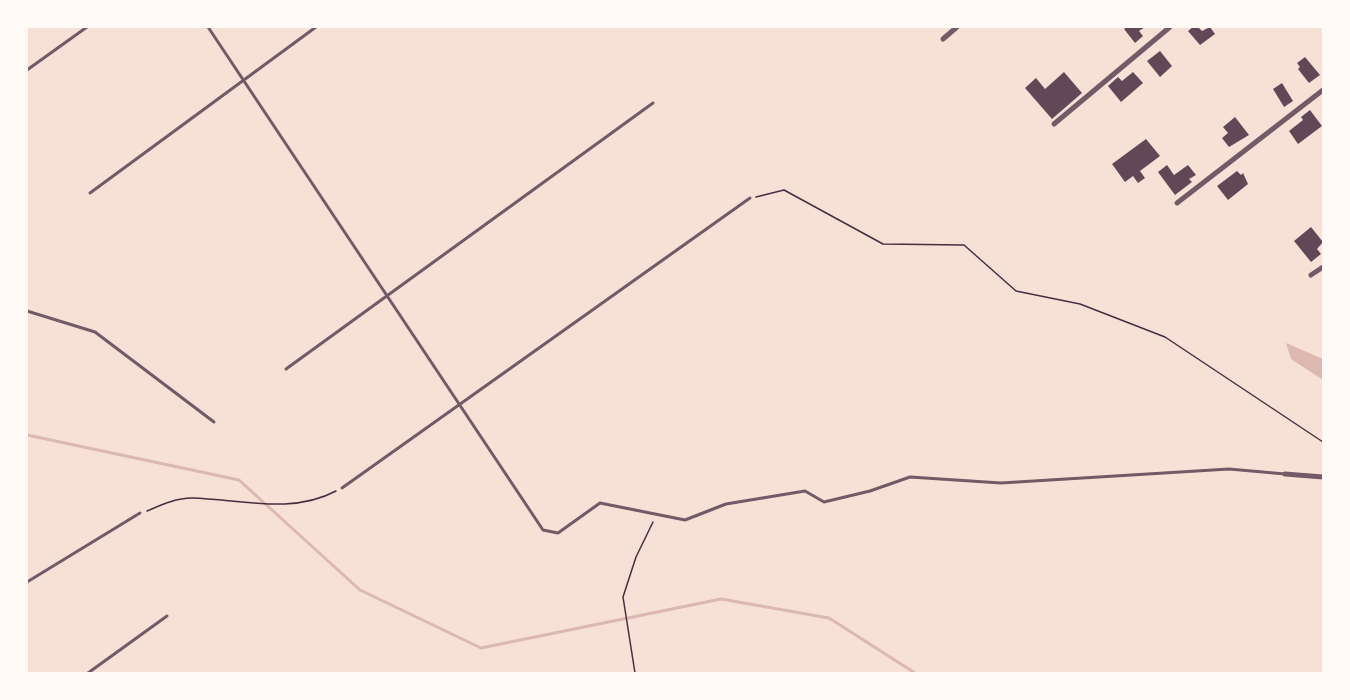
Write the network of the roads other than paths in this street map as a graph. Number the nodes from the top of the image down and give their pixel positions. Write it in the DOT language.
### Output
graph roads {
  1 [pos="87,27"];
  2 [pos="208,27"];
  3 [pos="316,27"];
  4 [pos="957,27"];
  5 [pos="1170,27"];
  6 [pos="943,39"];
  7 [pos="27,70"];
  8 [pos="244,79"];
  9 [pos="1323,90"];
  10 [pos="653,103"];
  11 [pos="1054,124"];
  12 [pos="90,193"];
  13 [pos="750,198"];
  14 [pos="1177,203"];
  15 [pos="1323,267"];
  16 [pos="1311,275"];
  17 [pos="386,294"];
  18 [pos="27,311"];
  19 [pos="286,369"];
  20 [pos="459,404"];
  21 [pos="214,422"];
  22 [pos="1285,474"];
  23 [pos="1323,477"];
  24 [pos="342,488"];
  25 [pos="140,513"];
  26 [pos="27,582"];
  27 [pos="167,616"];
  28 [pos="88,673"];
  1 -- 7 [label="lane"];
  2 -- 8 [label="lane"];
  3 -- 8 [label="lane"];
  4 -- 6 [label="street"];
  5 -- 11 [label="street"];
  8 -- 12 [label="lane"];
  8 -- 17 [label="lane"];
  9 -- 14 [label="street"];
  10 -- 17 [label="lane"];
  13 -- 20 [label="lane"];
  15 -- 16 [label="street"];
  17 -- 19 [label="lane"];
  17 -- 20 [label="lane"];
  18 -- 21 [label="lane"];
  20 -- 22 [label="lane"];
  20 -- 24 [label="lane"];
  22 -- 23 [label="street"];
  25 -- 26 [label="lane"];
  27 -- 28 [label="lane"];
}
